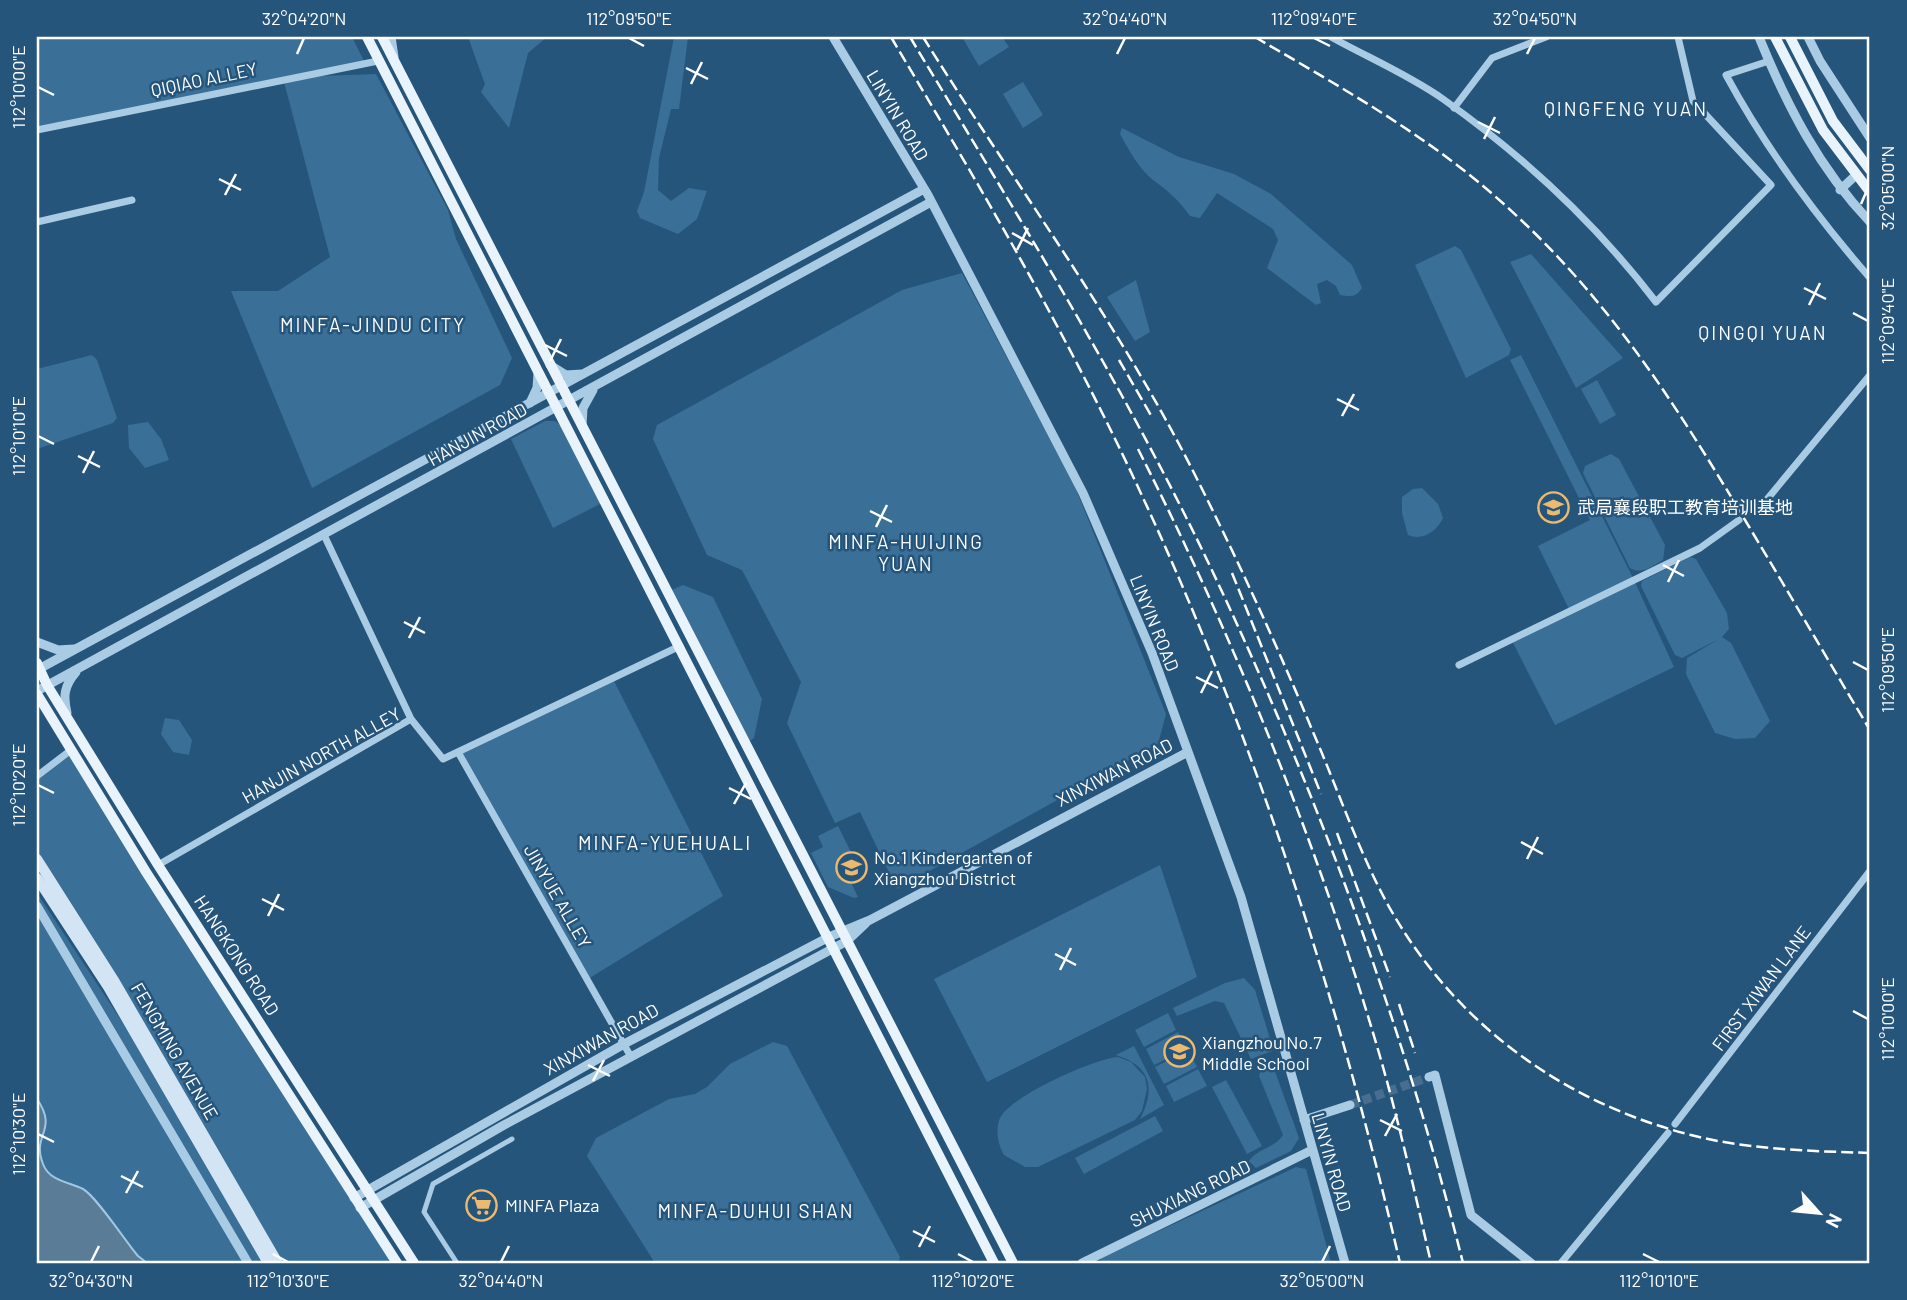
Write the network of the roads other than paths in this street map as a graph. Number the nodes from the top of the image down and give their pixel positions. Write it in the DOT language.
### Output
graph roads {
  1 [pos="364,37"];
  2 [pos="382,37"];
  3 [pos="391,37"];
  4 [pos="833,37"];
  5 [pos="1331,37"];
  6 [pos="1546,37"];
  7 [pos="1678,37"];
  8 [pos="1759,37"];
  9 [pos="1775,37"];
  10 [pos="1790,37"];
  11 [pos="1808,37"];
  12 [pos="378,61"];
  13 [pos="1769,61"];
  14 [pos="395,65"];
  15 [pos="1454,108"];
  16 [pos="37,130"];
  17 [pos="1870,138"];
  18 [pos="1870,152"];
  19 [pos="1860,158"];
  20 [pos="1870,170"];
  21 [pos="1856,175"];
  22 [pos="924,188"];
  23 [pos="1840,190"];
  24 [pos="1870,192"];
  25 [pos="132,200"];
  26 [pos="932,202"];
  27 [pos="37,222"];
  28 [pos="1870,222"];
  29 [pos="1870,278"];
  30 [pos="544,366"];
  31 [pos="584,374"];
  32 [pos="1870,375"];
  33 [pos="594,388"];
  34 [pos="556,389"];
  35 [pos="530,404"];
  36 [pos="564,405"];
  37 [pos="540,417"];
  38 [pos="569,426"];
  39 [pos="582,427"];
  40 [pos="1753,510"];
  41 [pos="1739,520"];
  42 [pos="324,535"];
  43 [pos="37,642"];
  44 [pos="680,646"];
  45 [pos="76,649"];
  46 [pos="1459,665"];
  47 [pos="38,667"];
  48 [pos="81,667"];
  49 [pos="40,690"];
  50 [pos="68,719"];
  51 [pos="411,719"];
  52 [pos="71,750"];
  53 [pos="458,751"];
  54 [pos="1186,753"];
  55 [pos="37,776"];
  56 [pos="37,859"];
  57 [pos="158,865"];
  58 [pos="1870,871"];
  59 [pos="37,878"];
  60 [pos="37,906"];
  61 [pos="844,936"];
  62 [pos="831,942"];
  63 [pos="624,1044"];
  64 [pos="631,1057"];
  65 [pos="1429,1077"];
  66 [pos="1350,1105"];
  67 [pos="1304,1120"];
  68 [pos="1675,1124"];
  69 [pos="1668,1133"];
  70 [pos="512,1139"];
  71 [pos="1312,1150"];
  72 [pos="371,1195"];
  73 [pos="357,1203"];
  74 [pos="248,1263"];
  75 [pos="268,1263"];
  76 [pos="278,1263"];
  77 [pos="397,1263"];
  78 [pos="414,1263"];
  79 [pos="457,1263"];
  80 [pos="994,1263"];
  81 [pos="1013,1263"];
  82 [pos="1082,1263"];
  83 [pos="1345,1263"];
  84 [pos="1531,1263"];
  85 [pos="1561,1263"];
  1 -- 12 [label="main road"];
  2 -- 14 [label="main road"];
  3 -- 14 [label="street"];
  4 -- 22 [label="street, LINYIN ROAD"];
  5 -- 15 [label="street"];
  6 -- 15 [label="street"];
  7 -- 15 [label="street"];
  8 -- 13 [label="street"];
  9 -- 21 [label="main road"];
  10 -- 19 [label="main road"];
  11 -- 17 [label="street"];
  12 -- 16 [label="street, QIQIAO ALLEY"];
  12 -- 30 [label="main road"];
  13 -- 23 [label="street"];
  13 -- 29 [label="street"];
  14 -- 30 [label="main road"];
  18 -- 19 [label="street"];
  19 -- 20 [label="main road"];
  21 -- 23 [label="street"];
  21 -- 24 [label="main road"];
  22 -- 26 [label="street, LINYIN ROAD"];
  22 -- 31 [label="street, HANJIN ROAD"];
  23 -- 28 [label="street"];
  25 -- 27 [label="street"];
  26 -- 33 [label="street, HANJIN ROAD"];
  26 -- 54 [label="street, LINYIN ROAD"];
  30 -- 31 [label="street"];
  30 -- 34 [label="main road"];
  30 -- 35 [label="street"];
  31 -- 34 [label="street, HANJIN ROAD"];
  32 -- 40 [label="street"];
  33 -- 36 [label="street, HANJIN ROAD"];
  33 -- 39 [label="street"];
  34 -- 35 [label="street, HANJIN ROAD"];
  34 -- 36 [label="main road"];
  35 -- 45 [label="street, HANJIN ROAD"];
  36 -- 37 [label="street, HANJIN ROAD"];
  36 -- 38 [label="main road"];
  36 -- 39 [label="main road"];
  37 -- 38 [label="street"];
  37 -- 42 [label="street, HANJIN ROAD"];
  38 -- 44 [label="main road"];
  39 -- 61 [label="main road"];
  41 -- 46 [label="street"];
  42 -- 48 [label="street, HANJIN ROAD"];
  42 -- 51 [label="street"];
  43 -- 45 [label="street"];
  44 -- 53 [label="street"];
  44 -- 62 [label="main road"];
  45 -- 47 [label="street, HANJIN ROAD"];
  47 -- 49 [label="main road, HANGKONG ROAD"];
  48 -- 49 [label="street, HANJIN ROAD"];
  48 -- 50 [label="street"];
  49 -- 50 [label="main road, HANGKONG ROAD"];
  49 -- 52 [label="main road, HANGKONG ROAD"];
  50 -- 57 [label="main road, HANGKONG ROAD"];
  51 -- 53 [label="street, HANJIN NORTH ALLEY"];
  51 -- 57 [label="street, HANJIN NORTH ALLEY"];
  52 -- 55 [label="street"];
  52 -- 73 [label="main road, HANGKONG ROAD"];
  53 -- 63 [label="street, JINYUE ALLEY"];
  54 -- 61 [label="street, XINXIWAN ROAD"];
  54 -- 67 [label="street, LINYIN ROAD"];
  56 -- 76 [label="main road, FENGMING AVENUE"];
  57 -- 72 [label="main road, HANGKONG ROAD"];
  58 -- 68 [label="street, FIRST XIWAN LANE"];
  59 -- 75 [label="main road, FENGMING AVENUE"];
  60 -- 74 [label="street"];
  61 -- 62 [label="street, XINXIWAN ROAD"];
  61 -- 81 [label="main road"];
  62 -- 63 [label="street, XINXIWAN ROAD"];
  62 -- 64 [label="street, XINXIWAN ROAD"];
  62 -- 80 [label="main road"];
  63 -- 64 [label="street, JINYUE ALLEY"];
  63 -- 72 [label="street, XINXIWAN ROAD"];
  64 -- 72 [label="street, XINXIWAN ROAD"];
  65 -- 84 [label="street"];
  66 -- 67 [label="street"];
  67 -- 71 [label="street, LINYIN ROAD"];
  69 -- 85 [label="street"];
  70 -- 79 [label="street"];
  71 -- 82 [label="street, SHUXIANG ROAD"];
  71 -- 83 [label="street, LINYIN ROAD"];
  72 -- 73 [label="street, XINXIWAN ROAD"];
  72 -- 78 [label="main road, HANGKONG ROAD"];
  73 -- 77 [label="main road, HANGKONG ROAD"];
}
